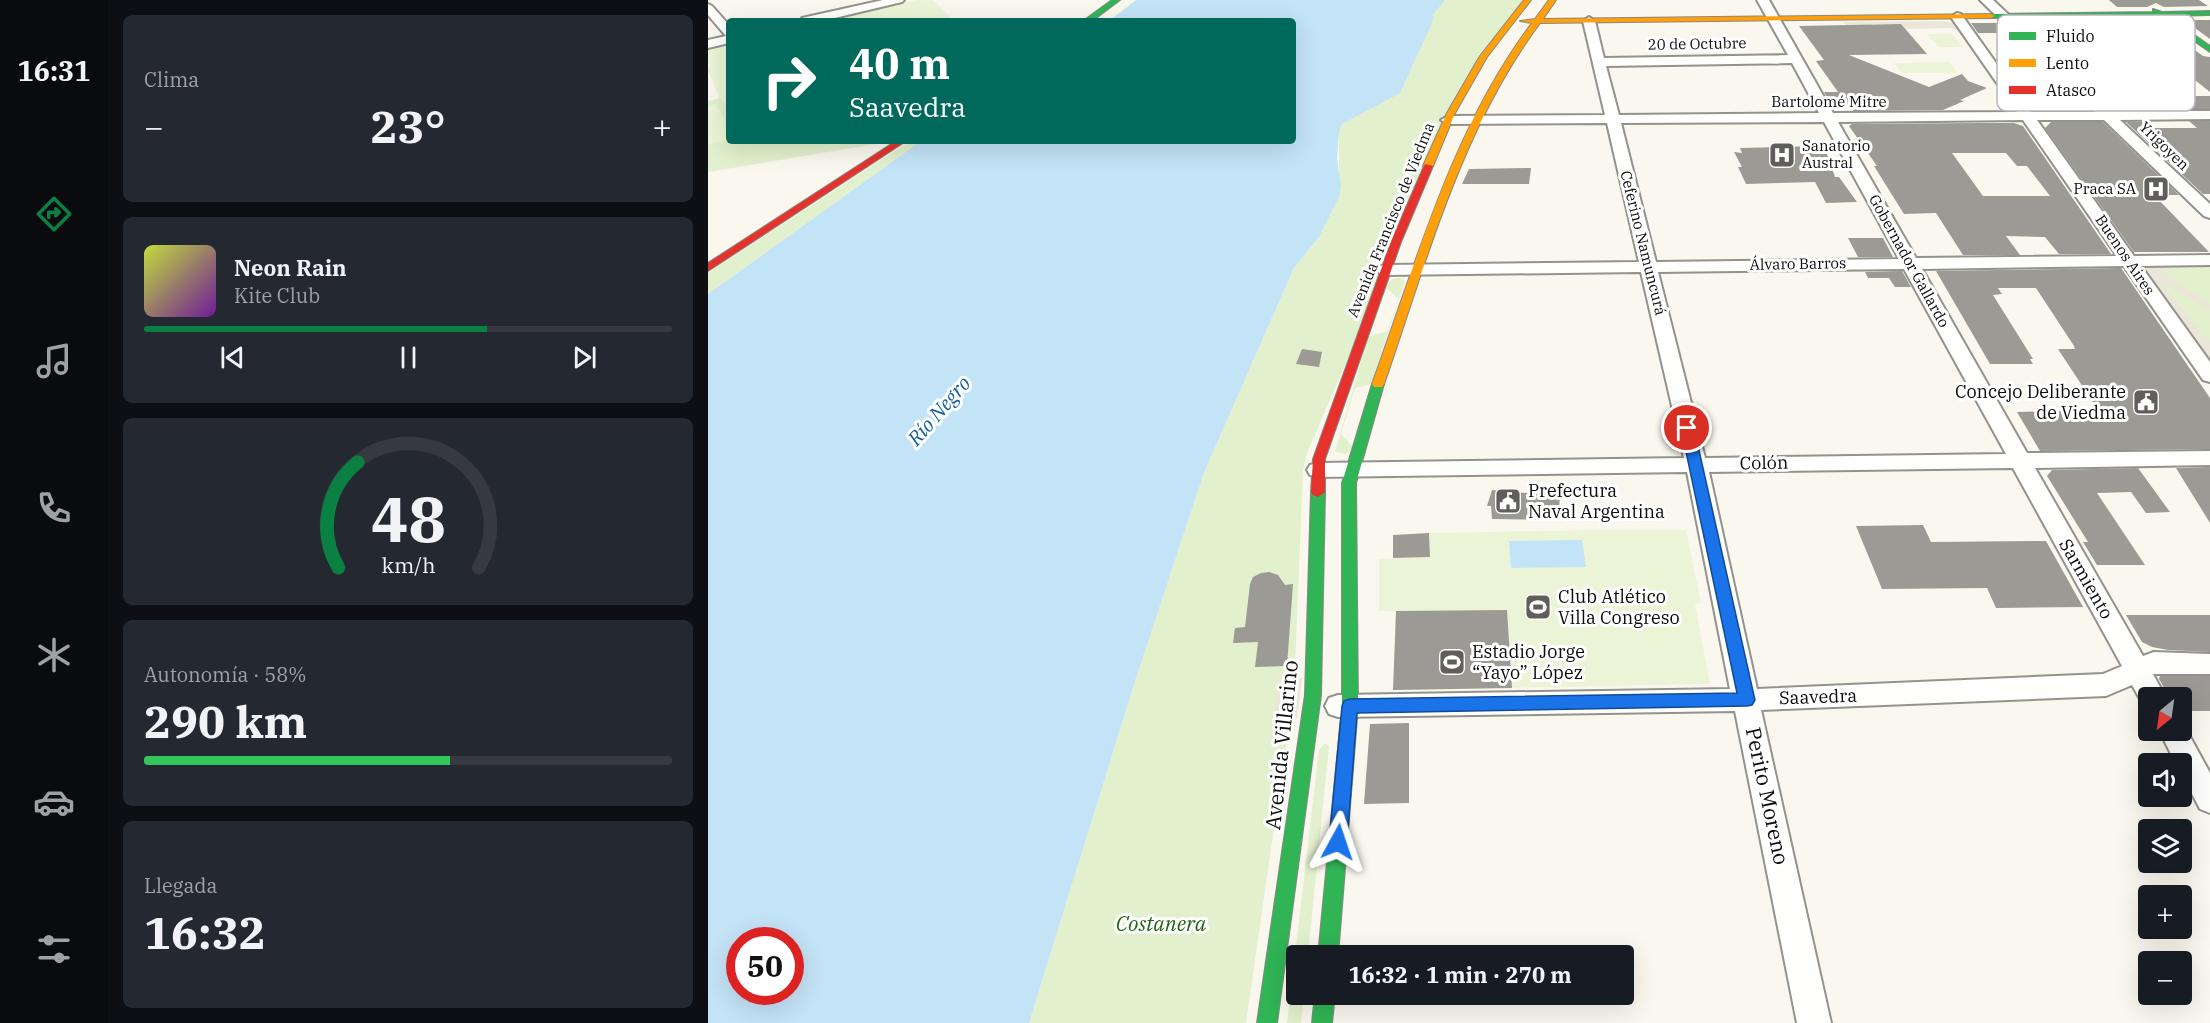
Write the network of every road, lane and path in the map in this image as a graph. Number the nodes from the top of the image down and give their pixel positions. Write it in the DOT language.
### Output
graph roads {
  1 [pos="898,0"];
  2 [pos="1117,0"];
  3 [pos="1528,0"];
  4 [pos="1553,0"];
  5 [pos="1763,0"];
  6 [pos="2142,0"];
  7 [pos="1988,2"];
  8 [pos="708,8"];
  9 [pos="2210,13"];
  10 [pos="2160,14"];
  11 [pos="2003,15"];
  12 [pos="2082,15"];
  13 [pos="1963,16"];
  14 [pos="1997,16"];
  15 [pos="819,18"];
  16 [pos="1091,18"];
  17 [pos="1774,19"];
  18 [pos="1511,21"];
  19 [pos="1536,21"];
  20 [pos="1589,21"];
  21 [pos="726,29"];
  22 [pos="2195,39"];
  23 [pos="726,40"];
  24 [pos="708,44"];
  25 [pos="2210,50"];
  26 [pos="1796,59"];
  27 [pos="1599,62"];
  28 [pos="1997,69"];
  29 [pos="2024,111"];
  30 [pos="2104,111"];
  31 [pos="2210,115"];
  32 [pos="2109,116"];
  33 [pos="2028,117"];
  34 [pos="1828,118"];
  35 [pos="1613,119"];
  36 [pos="1448,120"];
  37 [pos="1477,120"];
  38 [pos="897,144"];
  39 [pos="2210,213"];
  40 [pos="2210,260"];
  41 [pos="2131,261"];
  42 [pos="1911,262"];
  43 [pos="1648,266"];
  44 [pos="708,268"];
  45 [pos="1420,269"];
  46 [pos="1386,270"];
  47 [pos="2210,376"];
  48 [pos="2210,458"];
  49 [pos="2018,460"];
  50 [pos="1696,464"];
  51 [pos="1354,469"];
  52 [pos="1318,470"];
  53 [pos="2210,664"];
  54 [pos="2138,669"];
  55 [pos="2147,687"];
  56 [pos="1747,700"];
  57 [pos="1312,704"];
  58 [pos="1350,706"];
  59 [pos="2178,741"];
  60 [pos="2210,800"];
  61 [pos="1329,945"];
  62 [pos="1324,1005"];
  63 [pos="1267,1023"];
  64 [pos="1322,1023"];
  65 [pos="1814,1023"];
  1 -- 15 [label="street"];
  2 -- 16 [label="main road"];
  3 -- 18 [label="main road, Avenida Francisco de Viedma"];
  4 -- 19 [label="main road"];
  5 -- 17 [label="street, Gobernador Gallardo"];
  6 -- 10 [label="main road"];
  7 -- 11 [label="street, Yrigoyen"];
  7 -- 13 [label="street, Yrigoyen"];
  8 -- 21 [label="street"];
  9 -- 10 [label="main road"];
  10 -- 12 [label="main road"];
  13 -- 14 [label="main road"];
  13 -- 17 [label="main road"];
  13 -- 28 [label="street, Buenos Aires"];
  17 -- 20 [label="main road"];
  17 -- 26 [label="street, Gobernador Gallardo"];
  18 -- 19 [label="main road"];
  18 -- 36 [label="main road, Avenida Francisco de Viedma"];
  19 -- 20 [label="main road"];
  19 -- 37 [label="main road"];
  20 -- 27 [label="street, Ceferino Namuncurá"];
  22 -- 25 [label="main road"];
  23 -- 24 [label="street"];
  26 -- 27 [label="street, 20 de Octubre"];
  26 -- 34 [label="street, Gobernador Gallardo"];
  27 -- 35 [label="street, Ceferino Namuncurá"];
  29 -- 33 [label="street, Buenos Aires"];
  30 -- 32 [label="street, Yrigoyen"];
  31 -- 32 [label="street, Bartolomé Mitre"];
  32 -- 33 [label="street, Bartolomé Mitre"];
  32 -- 39 [label="street, Yrigoyen"];
  33 -- 34 [label="street, Bartolomé Mitre"];
  33 -- 41 [label="street, Buenos Aires"];
  34 -- 35 [label="street, Bartolomé Mitre"];
  34 -- 42 [label="street, Gobernador Gallardo"];
  35 -- 37 [label="street, Bartolomé Mitre"];
  35 -- 43 [label="street, Ceferino Namuncurá"];
  36 -- 37 [label="street, Bartolomé Mitre"];
  36 -- 46 [label="main road, Avenida Francisco de Viedma"];
  37 -- 45 [label="main road"];
  38 -- 44 [label="main road"];
  40 -- 41 [label="street, Álvaro Barros"];
  41 -- 42 [label="street, Álvaro Barros"];
  41 -- 47 [label="street, Buenos Aires"];
  42 -- 43 [label="street, Álvaro Barros"];
  42 -- 49 [label="street, Gobernador Gallardo"];
  43 -- 45 [label="street, Álvaro Barros"];
  43 -- 50 [label="street, Ceferino Namuncurá"];
  45 -- 46 [label="street, Álvaro Barros"];
  45 -- 51 [label="main road"];
  46 -- 52 [label="main road, Avenida Francisco de Viedma"];
  48 -- 49 [label="street, Colón"];
  49 -- 50 [label="street, Colón"];
  49 -- 54 [label="street, Sarmiento"];
  50 -- 51 [label="street, Colón"];
  50 -- 56 [label="street, Perito Moreno"];
  51 -- 52 [label="street, Colón"];
  51 -- 58 [label="main road"];
  52 -- 57 [label="main road, Avenida Villarino"];
  53 -- 54 [label="street, Saavedra"];
  54 -- 55 [label="street, Sarmiento"];
  54 -- 56 [label="street, Saavedra"];
  56 -- 58 [label="street, Saavedra"];
  56 -- 65 [label="street, Perito Moreno"];
  57 -- 58 [label="street, Saavedra"];
  57 -- 63 [label="main road, Avenida Villarino"];
  58 -- 61 [label="main road"];
  59 -- 60 [label="street"];
  62 -- 64 [label="main road"];
}
